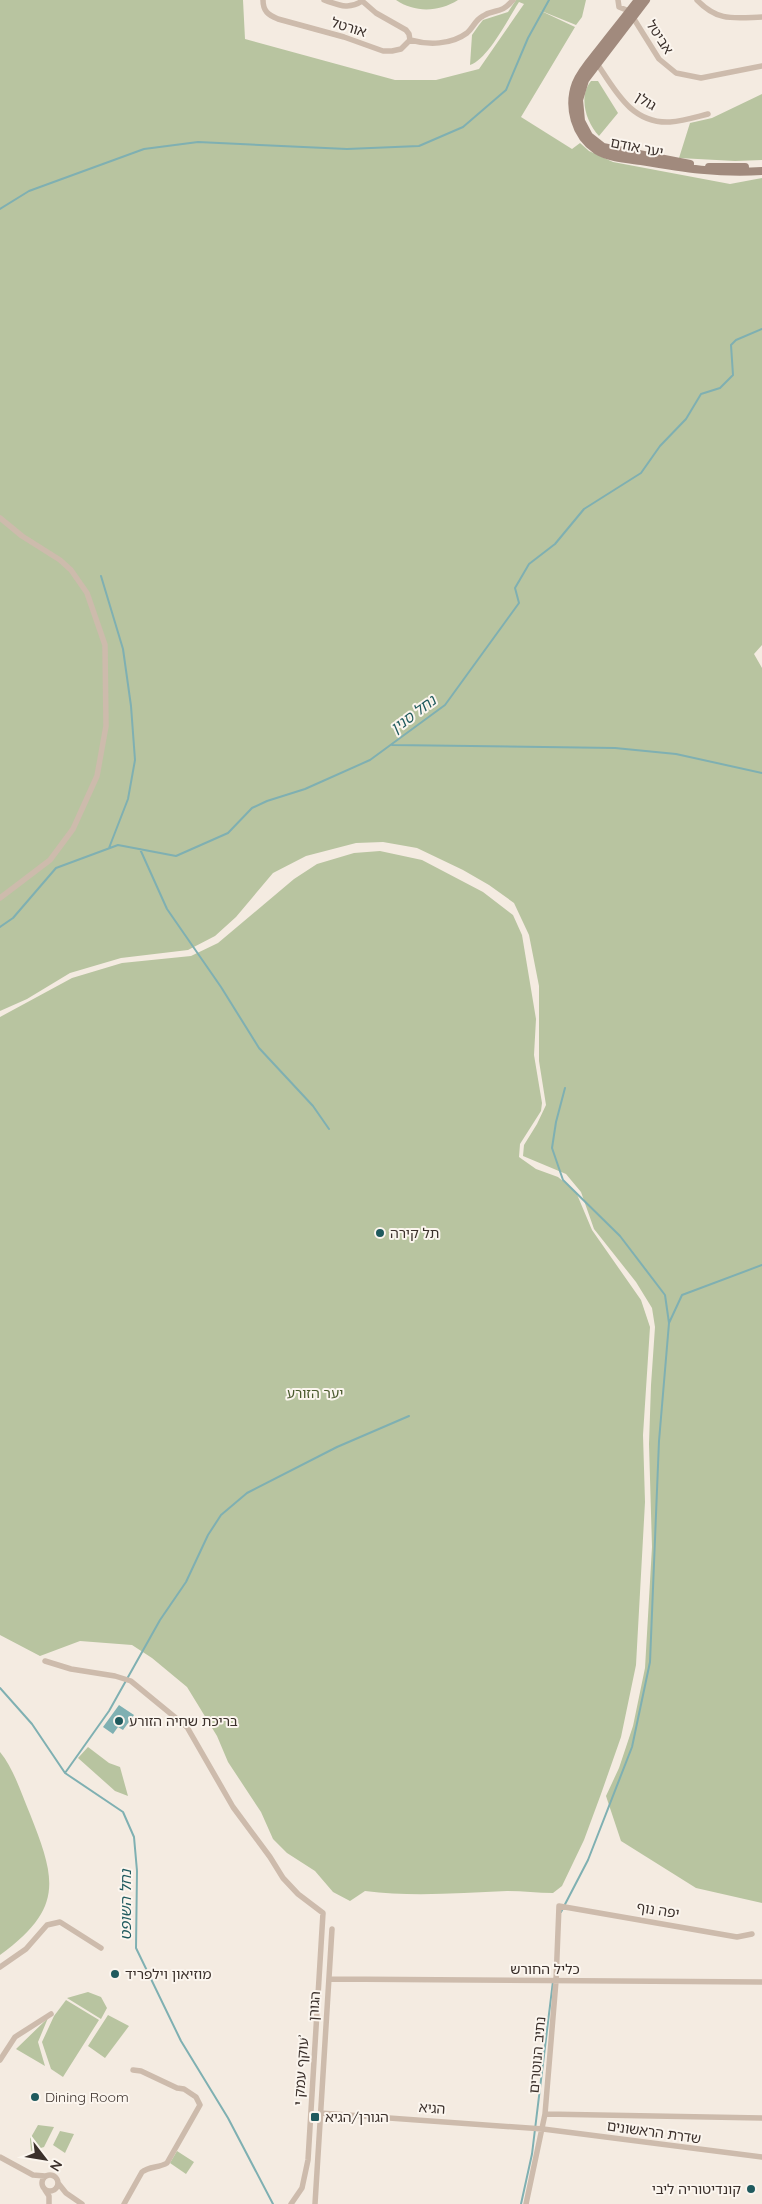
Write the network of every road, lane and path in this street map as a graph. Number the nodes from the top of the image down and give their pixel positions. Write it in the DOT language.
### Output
graph roads {
  1 [pos="263,0"];
  2 [pos="324,0"];
  3 [pos="362,0"];
  4 [pos="513,0"];
  5 [pos="618,0"];
  6 [pos="638,0"];
  7 [pos="646,0"];
  8 [pos="697,0"];
  9 [pos="631,14"];
  10 [pos="762,17"];
  11 [pos="410,40"];
  12 [pos="594,61"];
  13 [pos="762,66"];
  14 [pos="708,114"];
  15 [pos="762,166"];
  16 [pos="762,171"];
  17 [pos="0,518"];
  18 [pos="0,898"];
  19 [pos="45,1662"];
  20 [pos="559,1906"];
  21 [pos="332,1930"];
  22 [pos="752,1934"];
  23 [pos="101,1948"];
  24 [pos="0,1967"];
  25 [pos="329,1979"];
  26 [pos="556,1981"];
  27 [pos="762,1982"];
  28 [pos="51,2014"];
  29 [pos="0,2060"];
  30 [pos="133,2070"];
  31 [pos="320,2113"];
  32 [pos="545,2114"];
  33 [pos="762,2118"];
  34 [pos="543,2129"];
  35 [pos="0,2157"];
  36 [pos="762,2158"];
  37 [pos="33,2175"];
  38 [pos="45,2176"];
  39 [pos="58,2183"];
  40 [pos="43,2188"];
  41 [pos="55,2190"];
  42 [pos="66,2193"];
  43 [pos="82,2204"];
  44 [pos="124,2204"];
  45 [pos="291,2204"];
  46 [pos="315,2204"];
  47 [pos="526,2204"];
  1 -- 11 [label="street, אורטל"];
  2 -- 3 [label="street"];
  3 -- 11 [label="street"];
  4 -- 11 [label="street"];
  5 -- 9 [label="street, אביטל"];
  6 -- 9 [label="street, יער אודם"];
  7 -- 9 [label="street, יער אודם"];
  8 -- 10 [label="street"];
  9 -- 12 [label="street, יער אודם"];
  9 -- 13 [label="street, אביטל"];
  12 -- 14 [label="street, גולן"];
  12 -- 15 [label="street, יער אודם"];
  12 -- 16 [label="street, יער אודם"];
  17 -- 18 [label="street"];
  19 -- 45 [label="street, עוקף עמק י’"];
  20 -- 22 [label="street, יפה נוף"];
  20 -- 26 [label="street, נתיב הנוטרים"];
  21 -- 25 [label="street, הגורן"];
  23 -- 24 [label="street"];
  25 -- 26 [label="street, כליל החורש"];
  25 -- 31 [label="street, הגורן"];
  26 -- 27 [label="street, כליל החורש"];
  26 -- 32 [label="street, נתיב הנוטרים"];
  28 -- 29 [label="street"];
  30 -- 44 [label="street"];
  31 -- 34 [label="street, הגיא"];
  31 -- 46 [label="street, הגורן"];
  32 -- 33 [label="street"];
  32 -- 34 [label="street, נתיב הנוטרים"];
  34 -- 36 [label="street, שדרת הראשונים"];
  34 -- 47 [label="street, נתיב הנוטרים"];
  35 -- 37 [label="street"];
  37 -- 38 [label="street"];
  37 -- 40 [label="street"];
  38 -- 39 [label="street"];
  38 -- 40 [label="street"];
  39 -- 41 [label="street"];
  39 -- 42 [label="street"];
  40 -- 41 [label="street"];
  40 -- 41 [label="street"];
  41 -- 42 [label="street"];
  42 -- 43 [label="street"];
}
